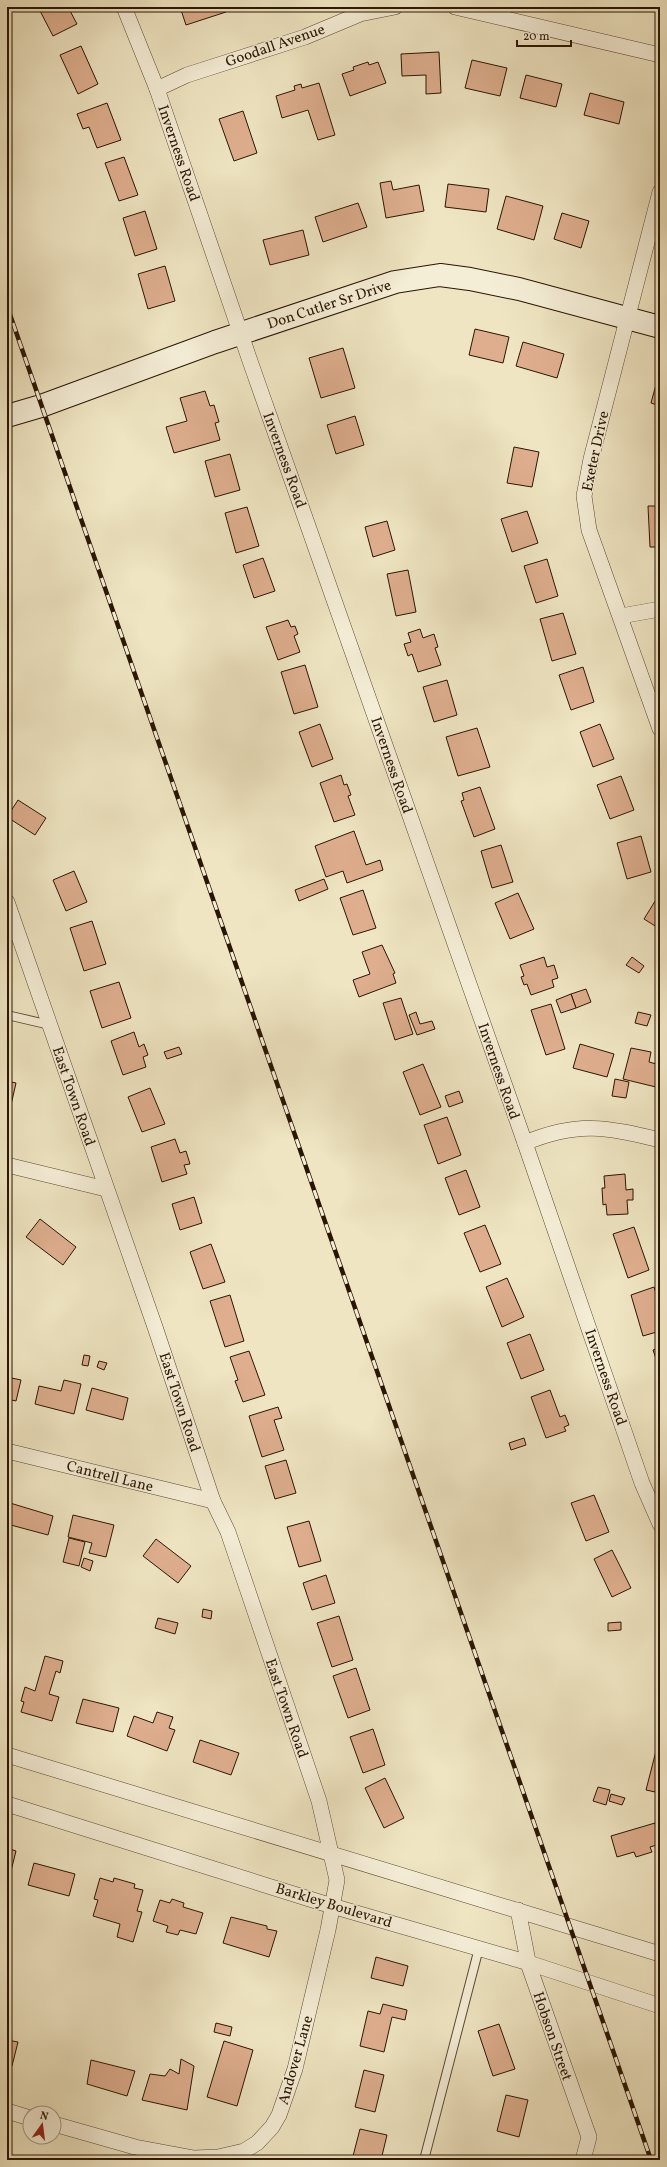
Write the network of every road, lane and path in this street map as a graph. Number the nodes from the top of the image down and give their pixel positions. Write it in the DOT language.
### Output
graph roads {
  1 [pos="124,7"];
  2 [pos="395,7"];
  3 [pos="455,7"];
  4 [pos="660,55"];
  5 [pos="157,89"];
  6 [pos="660,192"];
  7 [pos="627,319"];
  8 [pos="660,327"];
  9 [pos="241,334"];
  10 [pos="7,416"];
  11 [pos="660,609"];
  12 [pos="621,616"];
  13 [pos="660,729"];
  14 [pos="7,902"];
  15 [pos="7,1015"];
  16 [pos="50,1025"];
  17 [pos="660,1140"];
  18 [pos="525,1143"];
  19 [pos="7,1165"];
  20 [pos="106,1189"];
  21 [pos="7,1451"];
  22 [pos="213,1501"];
  23 [pos="660,1524"];
  24 [pos="7,1755"];
  25 [pos="7,1804"];
  26 [pos="331,1854"];
  27 [pos="332,1906"];
  28 [pos="518,1910"];
  29 [pos="479,1948"];
  30 [pos="660,1954"];
  31 [pos="529,1963"];
  32 [pos="660,2006"];
  33 [pos="7,2111"];
  34 [pos="22,2116"];
  35 [pos="62,2126"];
  36 [pos="424,2160"];
  37 [pos="583,2160"];
  1 -- 5 [label="street, Inverness Road"];
  2 -- 5 [label="street, Goodall Avenue"];
  3 -- 4 [label="street"];
  5 -- 9 [label="street, Inverness Road"];
  6 -- 7 [label="street, Exeter Drive"];
  7 -- 8 [label="street, Don Cutler Sr Drive"];
  7 -- 9 [label="street, Don Cutler Sr Drive"];
  7 -- 12 [label="street, Exeter Drive"];
  9 -- 10 [label="street, Don Cutler Sr Drive"];
  9 -- 18 [label="street, Inverness Road"];
  11 -- 12 [label="street"];
  12 -- 13 [label="street, Exeter Drive"];
  14 -- 16 [label="street, East Town Road"];
  15 -- 16 [label="lane"];
  16 -- 20 [label="street, East Town Road"];
  17 -- 18 [label="street"];
  18 -- 23 [label="street, Inverness Road"];
  19 -- 20 [label="street"];
  20 -- 22 [label="street, East Town Road"];
  21 -- 22 [label="street, Cantrell Lane"];
  22 -- 26 [label="street, East Town Road"];
  24 -- 26 [label="street"];
  25 -- 27 [label="street, Barkley Boulevard"];
  26 -- 27 [label="street, East Town Road"];
  26 -- 28 [label="street"];
  27 -- 29 [label="street, Barkley Boulevard"];
  27 -- 35 [label="street, Andover Lane"];
  28 -- 30 [label="street"];
  28 -- 31 [label="street, Hobson Street"];
  29 -- 31 [label="street, Barkley Boulevard"];
  29 -- 36 [label="lane"];
  31 -- 32 [label="street, Barkley Boulevard"];
  31 -- 37 [label="street, Hobson Street"];
  33 -- 34 [label="street"];
}
